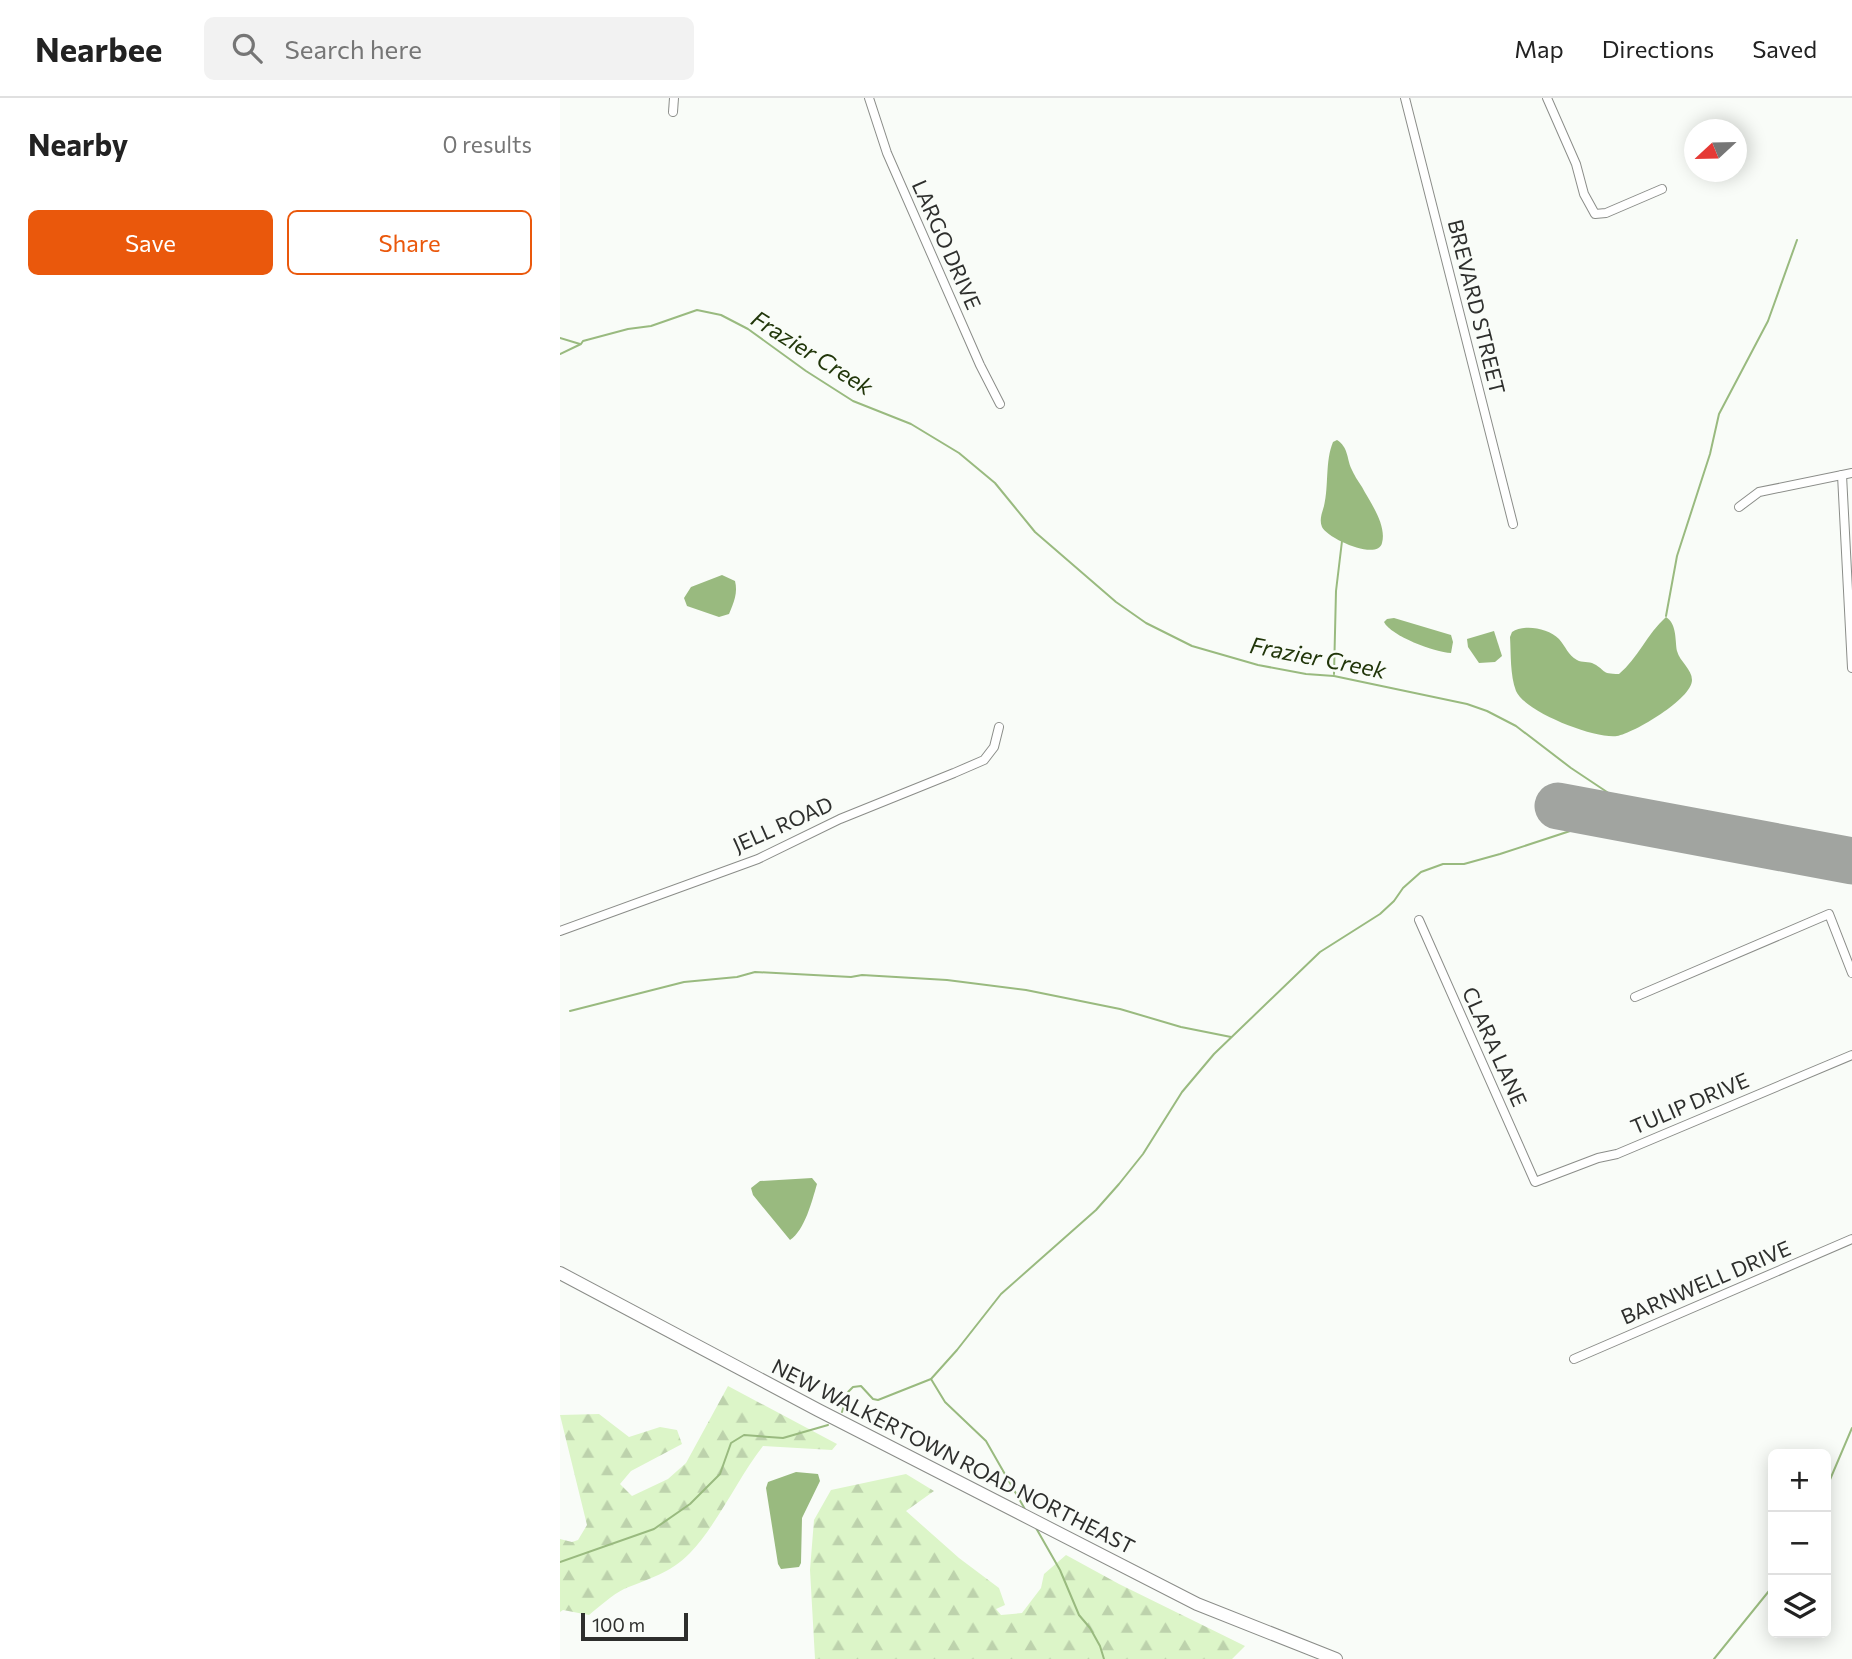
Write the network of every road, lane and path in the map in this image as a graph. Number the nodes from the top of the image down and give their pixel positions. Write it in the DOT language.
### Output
graph roads {
  1 [pos="674,98"];
  2 [pos="869,98"];
  3 [pos="1405,98"];
  4 [pos="1547,98"];
  5 [pos="673,112"];
  6 [pos="1662,189"];
  7 [pos="1000,404"];
  8 [pos="1852,473"];
  9 [pos="1842,475"];
  10 [pos="1739,507"];
  11 [pos="1513,524"];
  12 [pos="1852,668"];
  13 [pos="999,727"];
  14 [pos="1419,920"];
  15 [pos="560,931"];
  16 [pos="1852,973"];
  17 [pos="1635,997"];
  18 [pos="1852,1055"];
  19 [pos="1540,1180"];
  20 [pos="1852,1239"];
  21 [pos="560,1273"];
  22 [pos="1574,1359"];
  23 [pos="1336,1659"];
  1 -- 5 [label="street"];
  2 -- 7 [label="street, LARGO DRIVE"];
  3 -- 11 [label="street, BREVARD STREET"];
  4 -- 6 [label="street"];
  8 -- 9 [label="street"];
  9 -- 10 [label="street"];
  9 -- 12 [label="street"];
  13 -- 15 [label="street, JELL ROAD"];
  14 -- 19 [label="street, CLARA LANE"];
  16 -- 17 [label="street"];
  18 -- 19 [label="street, TULIP DRIVE"];
  20 -- 22 [label="street, BARNWELL DRIVE"];
  21 -- 23 [label="main road, NEW WALKERTOWN ROAD NORTHEAST"];
}
